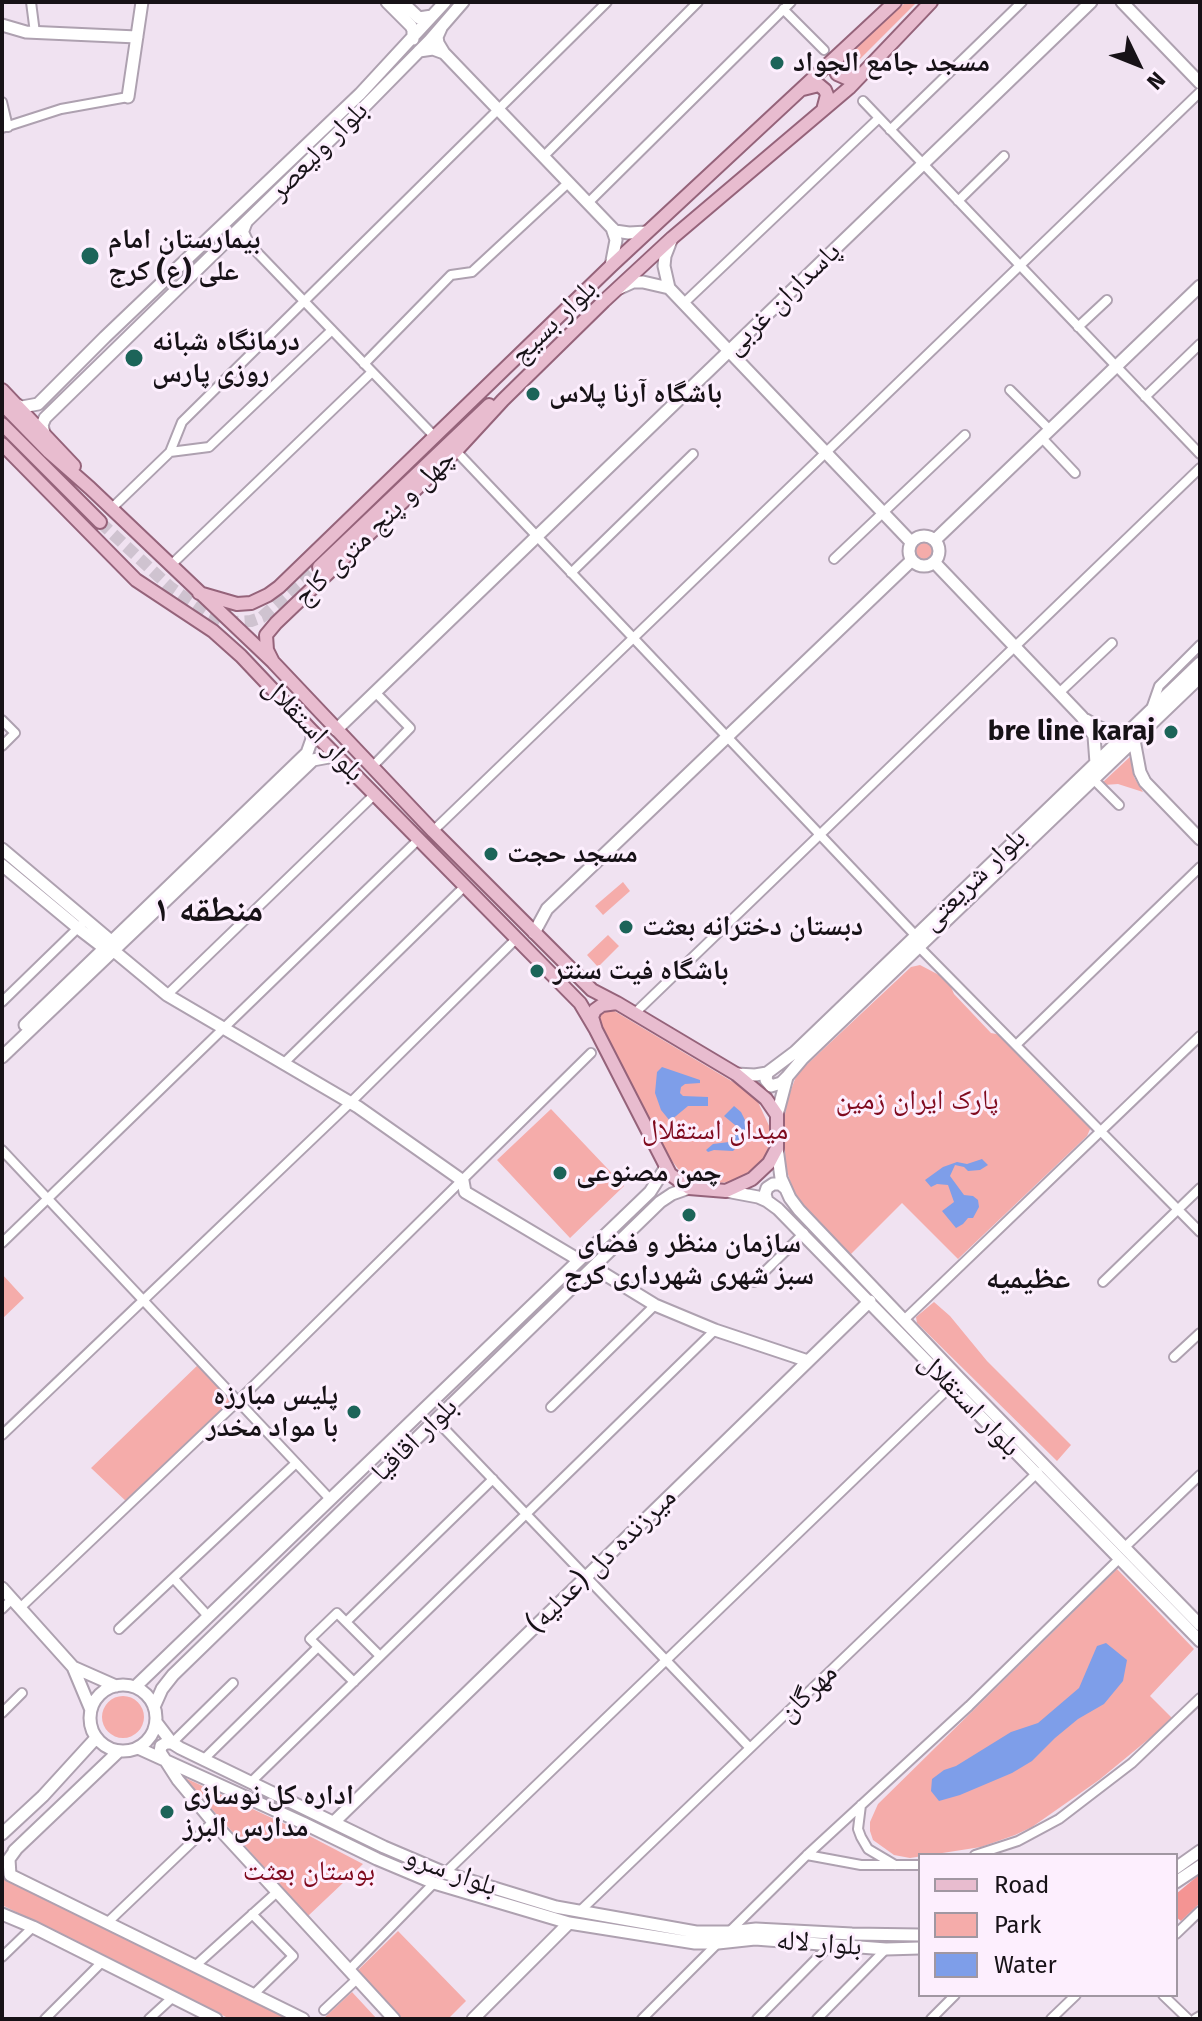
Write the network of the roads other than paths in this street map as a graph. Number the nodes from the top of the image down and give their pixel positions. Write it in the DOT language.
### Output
graph roads {
  1 [pos="31,2"];
  2 [pos="142,2"];
  3 [pos="387,2"];
  4 [pos="402,2"];
  5 [pos="445,2"];
  6 [pos="463,2"];
  7 [pos="607,2"];
  8 [pos="698,2"];
  9 [pos="791,2"];
  10 [pos="895,2"];
  11 [pos="931,2"];
  12 [pos="1022,2"];
  13 [pos="1091,2"];
  14 [pos="1122,2"];
  15 [pos="783,9"];
  16 [pos="432,15"];
  17 [pos="2,25"];
  18 [pos="442,26"];
  19 [pos="414,28"];
  20 [pos="35,33"];
  21 [pos="137,37"];
  22 [pos="824,50"];
  23 [pos="418,51"];
  24 [pos="444,53"];
  25 [pos="841,54"];
  26 [pos="863,73"];
  27 [pos="1200,83"];
  28 [pos="801,90"];
  29 [pos="1200,92"];
  30 [pos="128,97"];
  31 [pos="364,99"];
  32 [pos="863,101"];
  33 [pos="2,102"];
  34 [pos="498,110"];
  35 [pos="823,110"];
  36 [pos="349,113"];
  37 [pos="879,118"];
  38 [pos="5,127"];
  39 [pos="890,130"];
  40 [pos="1004,156"];
  41 [pos="543,157"];
  42 [pos="923,164"];
  43 [pos="568,183"];
  44 [pos="958,201"];
  45 [pos="588,203"];
  46 [pos="248,221"];
  47 [pos="612,228"];
  48 [pos="647,232"];
  49 [pos="672,238"];
  50 [pos="224,245"];
  51 [pos="250,245"];
  52 [pos="1020,265"];
  53 [pos="611,266"];
  54 [pos="1200,286"];
  55 [pos="619,288"];
  56 [pos="669,288"];
  57 [pos="1107,300"];
  58 [pos="305,302"];
  59 [pos="684,303"];
  60 [pos="116,326"];
  61 [pos="1078,327"];
  62 [pos="332,330"];
  63 [pos="126,340"];
  64 [pos="1200,344"];
  65 [pos="93,348"];
  66 [pos="729,351"];
  67 [pos="105,360"];
  68 [pos="364,364"];
  69 [pos="1116,367"];
  70 [pos="372,372"];
  71 [pos="2,390"];
  72 [pos="1010,390"];
  73 [pos="45,397"];
  74 [pos="1145,397"];
  75 [pos="503,400"];
  76 [pos="9,404"];
  77 [pos="54,409"];
  78 [pos="2,424"];
  79 [pos="44,433"];
  80 [pos="1046,434"];
  81 [pos="965,435"];
  82 [pos="11,436"];
  83 [pos="435,437"];
  84 [pos="2,444"];
  85 [pos="456,451"];
  86 [pos="170,452"];
  87 [pos="826,452"];
  88 [pos="693,454"];
  89 [pos="1200,454"];
  90 [pos="1200,468"];
  91 [pos="28,472"];
  92 [pos="1075,473"];
  93 [pos="90,488"];
  94 [pos="111,509"];
  95 [pos="884,513"];
  96 [pos="100,522"];
  97 [pos="536,537"];
  98 [pos="935,540"];
  99 [pos="911,542"];
  100 [pos="834,559"];
  101 [pos="912,560"];
  102 [pos="934,562"];
  103 [pos="171,565"];
  104 [pos="317,568"];
  105 [pos="571,573"];
  106 [pos="199,593"];
  107 [pos="633,638"];
  108 [pos="1112,643"];
  109 [pos="1200,645"];
  110 [pos="1014,646"];
  111 [pos="273,662"];
  112 [pos="1200,663"];
  113 [pos="1200,677"];
  114 [pos="375,692"];
  115 [pos="1059,693"];
  116 [pos="1151,710"];
  117 [pos="1082,717"];
  118 [pos="2,720"];
  119 [pos="311,730"];
  120 [pos="336,730"];
  121 [pos="1132,735"];
  122 [pos="727,737"];
  123 [pos="2,746"];
  124 [pos="310,756"];
  125 [pos="341,760"];
  126 [pos="1096,763"];
  127 [pos="372,767"];
  128 [pos="1093,779"];
  129 [pos="375,794"];
  130 [pos="1119,805"];
  131 [pos="433,831"];
  132 [pos="819,835"];
  133 [pos="419,839"];
  134 [pos="1200,839"];
  135 [pos="4,858"];
  136 [pos="1200,867"];
  137 [pos="465,886"];
  138 [pos="547,909"];
  139 [pos="521,920"];
  140 [pos="82,924"];
  141 [pos="534,933"];
  142 [pos="517,938"];
  143 [pos="917,941"];
  144 [pos="109,947"];
  145 [pos="167,995"];
  146 [pos="2,1002"];
  147 [pos="617,1003"];
  148 [pos="635,1013"];
  149 [pos="225,1028"];
  150 [pos="596,1030"];
  151 [pos="1200,1036"];
  152 [pos="1016,1045"];
  153 [pos="2,1047"];
  154 [pos="591,1053"];
  155 [pos="2,1057"];
  156 [pos="284,1063"];
  157 [pos="767,1073"];
  158 [pos="736,1074"];
  159 [pos="787,1077"];
  160 [pos="350,1103"];
  161 [pos="777,1115"];
  162 [pos="1101,1132"];
  163 [pos="777,1148"];
  164 [pos="2,1150"];
  165 [pos="666,1167"];
  166 [pos="463,1181"];
  167 [pos="689,1188"];
  168 [pos="785,1188"];
  169 [pos="1200,1188"];
  170 [pos="726,1191"];
  171 [pos="49,1200"];
  172 [pos="767,1201"];
  173 [pos="1178,1210"];
  174 [pos="1200,1232"];
  175 [pos="804,1233"];
  176 [pos="2,1243"];
  177 [pos="579,1260"];
  178 [pos="593,1267"];
  179 [pos="754,1282"];
  180 [pos="1103,1282"];
  181 [pos="143,1299"];
  182 [pos="870,1301"];
  183 [pos="655,1305"];
  184 [pos="904,1320"];
  185 [pos="715,1330"];
  186 [pos="1200,1333"];
  187 [pos="1174,1357"];
  188 [pos="808,1361"];
  189 [pos="951,1386"];
  190 [pos="238,1401"];
  191 [pos="551,1407"];
  192 [pos="436,1420"];
  193 [pos="2,1435"];
  194 [pos="296,1463"];
  195 [pos="1045,1465"];
  196 [pos="1036,1474"];
  197 [pos="1200,1475"];
  198 [pos="493,1479"];
  199 [pos="330,1499"];
  200 [pos="526,1514"];
  201 [pos="1125,1547"];
  202 [pos="1119,1559"];
  203 [pos="586,1577"];
  204 [pos="174,1579"];
  205 [pos="2,1588"];
  206 [pos="16,1604"];
  207 [pos="2,1609"];
  208 [pos="208,1616"];
  209 [pos="346,1622"];
  210 [pos="1200,1625"];
  211 [pos="119,1629"];
  212 [pos="1200,1641"];
  213 [pos="318,1647"];
  214 [pos="380,1656"];
  215 [pos="665,1660"];
  216 [pos="73,1667"];
  217 [pos="354,1682"];
  218 [pos="233,1683"];
  219 [pos="116,1686"];
  220 [pos="135,1687"];
  221 [pos="22,1693"];
  222 [pos="1200,1698"];
  223 [pos="154,1707"];
  224 [pos="91,1710"];
  225 [pos="2,1713"];
  226 [pos="156,1722"];
  227 [pos="96,1738"];
  228 [pos="172,1743"];
  229 [pos="138,1748"];
  230 [pos="750,1748"];
  231 [pos="119,1751"];
  232 [pos="162,1758"];
  233 [pos="203,1760"];
  234 [pos="250,1783"];
  235 [pos="861,1804"];
  236 [pos="213,1822"];
  237 [pos="334,1822"];
  238 [pos="2,1834"];
  239 [pos="17,1848"];
  240 [pos="1200,1851"];
  241 [pos="981,1853"];
  242 [pos="807,1855"];
  243 [pos="2,1862"];
  244 [pos="918,1865"];
  245 [pos="896,1866"];
  246 [pos="1200,1866"];
  247 [pos="1178,1867"];
  248 [pos="445,1873"];
  249 [pos="1178,1881"];
  250 [pos="434,1883"];
  251 [pos="277,1892"];
  252 [pos="1200,1911"];
  253 [pos="579,1912"];
  254 [pos="2,1914"];
  255 [pos="252,1914"];
  256 [pos="107,1923"];
  257 [pos="569,1923"];
  258 [pos="33,1927"];
  259 [pos="729,1932"];
  260 [pos="1178,1932"];
  261 [pos="918,1935"];
  262 [pos="903,1936"];
  263 [pos="718,1943"];
  264 [pos="830,1945"];
  265 [pos="918,1948"];
  266 [pos="886,1949"];
  267 [pos="902,1949"];
  268 [pos="2,1957"];
  269 [pos="102,1962"];
  270 [pos="195,1966"];
  271 [pos="353,1975"];
  272 [pos="253,1995"];
  273 [pos="173,1997"];
  274 [pos="953,1997"];
  275 [pos="1074,1997"];
  276 [pos="1165,1997"];
  277 [pos="324,2010"];
  278 [pos="45,2019"];
  279 [pos="149,2019"];
  280 [pos="216,2019"];
  281 [pos="303,2019"];
  282 [pos="394,2019"];
  283 [pos="473,2019"];
  284 [pos="642,2019"];
  285 [pos="757,2019"];
  286 [pos="817,2019"];
  287 [pos="931,2019"];
  288 [pos="1051,2019"];
  289 [pos="1188,2019"];
  1 -- 20 [label="street"];
  2 -- 21 [label="street"];
  3 -- 19 [label="street"];
  4 -- 19 [label="street"];
  5 -- 16 [label="street, بلوار ولیعصر"];
  6 -- 18 [label="street, بلوار ولیعصر"];
  7 -- 34 [label="street"];
  8 -- 41 [label="street"];
  9 -- 15 [label="street"];
  10 -- 25 [label="main road, بلوار بسیج"];
  11 -- 26 [label="main road, بلوار بسیج"];
  12 -- 39 [label="street"];
  13 -- 42 [label="street, پاسداران غربی"];
  14 -- 27 [label="street"];
  15 -- 22 [label="street"];
  15 -- 45 [label="street"];
  16 -- 19 [label="street, بلوار ولیعصر"];
  16 -- 19 [label="street"];
  17 -- 20 [label="street"];
  18 -- 23 [label="street, بلوار ولیعصر"];
  18 -- 24 [label="street"];
  19 -- 31 [label="street, بلوار ولیعصر"];
  20 -- 21 [label="street"];
  21 -- 30 [label="street"];
  23 -- 24 [label="street"];
  23 -- 31 [label="street, بلوار ولیعصر"];
  24 -- 34 [label="street"];
  25 -- 26 [label="main road"];
  25 -- 28 [label="main road, بلوار بسیج"];
  26 -- 35 [label="main road, بلوار بسیج"];
  28 -- 35 [label="main road"];
  28 -- 48 [label="main road, بلوار بسیج"];
  29 -- 52 [label="street"];
  30 -- 38 [label="street"];
  31 -- 36 [label="street, بلوار ولیعصر"];
  32 -- 37 [label="street"];
  33 -- 38 [label="street"];
  34 -- 41 [label="street"];
  34 -- 58 [label="street"];
  35 -- 49 [label="main road, بلوار بسیج"];
  36 -- 46 [label="street, بلوار ولیعصر"];
  36 -- 60 [label="street, بلوار ولیعصر"];
  37 -- 39 [label="street"];
  37 -- 59 [label="street"];
  39 -- 42 [label="street"];
  40 -- 44 [label="street"];
  41 -- 43 [label="street"];
  42 -- 44 [label="street"];
  42 -- 66 [label="street, پاسداران غربی"];
  43 -- 45 [label="street"];
  43 -- 68 [label="street"];
  44 -- 52 [label="street"];
  45 -- 47 [label="street"];
  46 -- 50 [label="street, بلوار ولیعصر"];
  46 -- 51 [label="street"];
  47 -- 48 [label="street"];
  47 -- 53 [label="street"];
  48 -- 53 [label="main road, بلوار بسیج"];
  49 -- 55 [label="main road, بلوار بسیج"];
  49 -- 56 [label="street"];
  50 -- 51 [label="street"];
  50 -- 63 [label="street, بلوار ولیعصر"];
  51 -- 58 [label="street"];
  52 -- 61 [label="street"];
  52 -- 87 [label="street"];
  53 -- 83 [label="main road, بلوار بسیج"];
  54 -- 69 [label="street"];
  55 -- 56 [label="street"];
  55 -- 75 [label="main road, بلوار بسیج"];
  56 -- 59 [label="street"];
  57 -- 61 [label="street"];
  58 -- 62 [label="street"];
  58 -- 86 [label="street"];
  59 -- 66 [label="street"];
  60 -- 63 [label="street"];
  60 -- 65 [label="street, بلوار ولیعصر"];
  61 -- 69 [label="street"];
  62 -- 68 [label="street"];
  62 -- 86 [label="street"];
  63 -- 67 [label="street, بلوار ولیعصر"];
  64 -- 74 [label="street"];
  65 -- 67 [label="street"];
  65 -- 73 [label="street, بلوار ولیعصر"];
  66 -- 87 [label="street"];
  66 -- 97 [label="street, پاسداران غربی"];
  67 -- 77 [label="street, بلوار ولیعصر"];
  68 -- 70 [label="street"];
  69 -- 74 [label="street"];
  69 -- 80 [label="street"];
  70 -- 83 [label="street"];
  70 -- 103 [label="street"];
  71 -- 76 [label="main road"];
  72 -- 80 [label="street"];
  73 -- 76 [label="street"];
  73 -- 77 [label="street"];
  74 -- 89 [label="street"];
  75 -- 85 [label="main road, چهل و پنج متری کاج"];
  75 -- 104 [label="main road"];
  76 -- 79 [label="main road"];
  76 -- 93 [label="main road"];
  77 -- 79 [label="street, بلوار ولیعصر"];
  78 -- 82 [label="main road"];
  79 -- 93 [label="main road"];
  80 -- 92 [label="street"];
  80 -- 98 [label="street"];
  81 -- 95 [label="street"];
  82 -- 91 [label="main road"];
  82 -- 96 [label="main road"];
  83 -- 104 [label="main road, بلوار بسیج"];
  84 -- 91 [label="main road, بلوار استقلال"];
  85 -- 97 [label="street"];
  85 -- 104 [label="main road, چهل و پنج متری کاج"];
  86 -- 94 [label="street"];
  87 -- 95 [label="street"];
  87 -- 107 [label="street"];
  88 -- 105 [label="street"];
  90 -- 110 [label="street"];
  91 -- 119 [label="main road, بلوار استقلال"];
  93 -- 94 [label="main road, بلوار استقلال"];
  94 -- 103 [label="main road, بلوار استقلال"];
  95 -- 99 [label="street"];
  95 -- 100 [label="street"];
  97 -- 105 [label="street"];
  97 -- 114 [label="street, پاسداران غربی"];
  98 -- 99 [label="street"];
  98 -- 102 [label="street"];
  99 -- 101 [label="street"];
  101 -- 102 [label="street"];
  101 -- 122 [label="street"];
  102 -- 110 [label="street"];
  103 -- 106 [label="main road, بلوار استقلال"];
  104 -- 106 [label="main road, بلوار بسیج"];
  104 -- 111 [label="main road, چهل و پنج متری کاج"];
  105 -- 107 [label="street"];
  106 -- 111 [label="main road, بلوار استقلال"];
  107 -- 122 [label="street"];
  107 -- 131 [label="street"];
  108 -- 115 [label="street"];
  109 -- 116 [label="street"];
  110 -- 115 [label="street"];
  110 -- 132 [label="street"];
  111 -- 120 [label="main road, بلوار استقلال"];
  112 -- 116 [label="street, بلوار شریعتی"];
  113 -- 121 [label="street, بلوار شریعتی"];
  114 -- 120 [label="street, پاسداران غربی"];
  114 -- 127 [label="street"];
  115 -- 117 [label="street"];
  116 -- 121 [label="street, بلوار شریعتی"];
  117 -- 121 [label="street"];
  117 -- 126 [label="street"];
  118 -- 123 [label="street"];
  119 -- 124 [label="street"];
  119 -- 125 [label="main road, بلوار استقلال"];
  120 -- 127 [label="main road, بلوار استقلال"];
  121 -- 126 [label="street, بلوار شریعتی"];
  121 -- 128 [label="street, بلوار شریعتی"];
  121 -- 134 [label="street"];
  122 -- 132 [label="street"];
  122 -- 138 [label="street"];
  124 -- 125 [label="street"];
  124 -- 144 [label="street"];
  125 -- 129 [label="main road, بلوار استقلال"];
  126 -- 143 [label="street, بلوار شریعتی"];
  127 -- 131 [label="main road, بلوار استقلال"];
  128 -- 130 [label="street"];
  128 -- 143 [label="street, بلوار شریعتی"];
  129 -- 133 [label="main road, بلوار استقلال"];
  129 -- 145 [label="street"];
  131 -- 139 [label="main road, بلوار استقلال"];
  132 -- 143 [label="street"];
  132 -- 148 [label="street"];
  133 -- 137 [label="main road, بلوار استقلال"];
  133 -- 149 [label="street"];
  135 -- 140 [label="street"];
  136 -- 152 [label="street"];
  137 -- 142 [label="main road, بلوار استقلال"];
  137 -- 156 [label="street"];
  138 -- 139 [label="street"];
  138 -- 141 [label="street"];
  139 -- 141 [label="main road, بلوار استقلال"];
  140 -- 144 [label="street"];
  140 -- 146 [label="street"];
  141 -- 147 [label="main road, بلوار استقلال"];
  142 -- 150 [label="main road, بلوار استقلال"];
  142 -- 160 [label="street"];
  143 -- 152 [label="street"];
  143 -- 157 [label="street, بلوار شریعتی"];
  143 -- 159 [label="street, بلوار شریعتی"];
  144 -- 145 [label="street"];
  144 -- 153 [label="street"];
  144 -- 155 [label="street"];
  145 -- 149 [label="street"];
  147 -- 148 [label="main road"];
  147 -- 150 [label="main road"];
  148 -- 158 [label="main road"];
  149 -- 156 [label="street"];
  149 -- 171 [label="street"];
  150 -- 165 [label="main road"];
  151 -- 162 [label="street"];
  152 -- 162 [label="street"];
  154 -- 166 [label="street"];
  156 -- 160 [label="street"];
  157 -- 158 [label="street"];
  157 -- 159 [label="street"];
  158 -- 161 [label="main road"];
  159 -- 161 [label="street, بلوار شریعتی"];
  160 -- 166 [label="street"];
  160 -- 181 [label="street"];
  161 -- 163 [label="main road"];
  162 -- 173 [label="street"];
  162 -- 184 [label="street"];
  163 -- 168 [label="street, بلوار استقلال"];
  163 -- 170 [label="main road"];
  164 -- 171 [label="street"];
  165 -- 167 [label="main road"];
  165 -- 177 [label="street, بلوار اقاقیا"];
  166 -- 177 [label="street"];
  166 -- 190 [label="street"];
  167 -- 170 [label="main road"];
  167 -- 178 [label="street, بلوار اقاقیا"];
  168 -- 172 [label="street"];
  168 -- 184 [label="street, بلوار استقلال"];
  169 -- 173 [label="street"];
  170 -- 172 [label="street, بلوار استقلال"];
  171 -- 176 [label="street"];
  171 -- 181 [label="street"];
  172 -- 175 [label="street, بلوار استقلال"];
  173 -- 174 [label="street"];
  173 -- 180 [label="street"];
  175 -- 179 [label="street"];
  175 -- 182 [label="street, بلوار استقلال"];
  177 -- 199 [label="street, بلوار اقاقیا"];
  178 -- 183 [label="street"];
  178 -- 192 [label="street, بلوار اقاقیا"];
  181 -- 190 [label="street"];
  181 -- 193 [label="street"];
  182 -- 188 [label="street, میرزنده دل (عدلیه)"];
  182 -- 189 [label="street, بلوار استقلال"];
  183 -- 185 [label="street"];
  183 -- 191 [label="street"];
  184 -- 195 [label="street, بلوار استقلال"];
  185 -- 188 [label="street"];
  185 -- 200 [label="street"];
  186 -- 187 [label="street"];
  188 -- 203 [label="street, میرزنده دل (عدلیه)"];
  189 -- 196 [label="street, بلوار استقلال"];
  189 -- 215 [label="street"];
  190 -- 194 [label="street"];
  190 -- 206 [label="street"];
  192 -- 198 [label="street"];
  192 -- 223 [label="street, بلوار اقاقیا"];
  194 -- 199 [label="street"];
  194 -- 204 [label="street"];
  195 -- 196 [label="street, مهرگان"];
  195 -- 201 [label="street, بلوار استقلال"];
  196 -- 202 [label="street, بلوار استقلال"];
  196 -- 230 [label="street, مهرگان"];
  197 -- 201 [label="street"];
  198 -- 200 [label="street"];
  198 -- 209 [label="street"];
  199 -- 208 [label="street, بلوار اقاقیا"];
  200 -- 203 [label="street"];
  200 -- 214 [label="street"];
  201 -- 210 [label="street, بلوار استقلال"];
  202 -- 212 [label="street, بلوار استقلال"];
  202 -- 235 [label="street"];
  203 -- 215 [label="street"];
  203 -- 237 [label="street, میرزنده دل (عدلیه)"];
  204 -- 208 [label="street"];
  204 -- 211 [label="street"];
  205 -- 206 [label="street"];
  206 -- 207 [label="street"];
  206 -- 216 [label="street"];
  208 -- 220 [label="street, بلوار اقاقیا"];
  209 -- 213 [label="street"];
  209 -- 214 [label="street"];
  213 -- 217 [label="street"];
  213 -- 233 [label="street"];
  214 -- 217 [label="street"];
  215 -- 230 [label="street"];
  215 -- 248 [label="street"];
  216 -- 219 [label="street"];
  216 -- 224 [label="street"];
  217 -- 234 [label="street"];
  218 -- 228 [label="street"];
  219 -- 220 [label="street"];
  219 -- 224 [label="street"];
  220 -- 223 [label="street"];
  221 -- 225 [label="street"];
  222 -- 241 [label="street"];
  223 -- 226 [label="street"];
  224 -- 227 [label="street"];
  226 -- 228 [label="street, بلوار سرو"];
  226 -- 229 [label="street"];
  227 -- 231 [label="street"];
  227 -- 238 [label="street"];
  228 -- 232 [label="street"];
  228 -- 233 [label="street, بلوار سرو"];
  229 -- 231 [label="street"];
  229 -- 232 [label="street, بلوار سرو"];
  230 -- 253 [label="street, مهرگان"];
  231 -- 239 [label="street"];
  232 -- 236 [label="street"];
  232 -- 250 [label="street, بلوار سرو"];
  233 -- 234 [label="street, بلوار سرو"];
  234 -- 237 [label="street, بلوار سرو"];
  235 -- 242 [label="street"];
  235 -- 245 [label="street"];
  236 -- 251 [label="street"];
  236 -- 256 [label="street"];
  237 -- 248 [label="street, بلوار سرو"];
  239 -- 243 [label="street"];
  239 -- 256 [label="street"];
  240 -- 247 [label="street"];
  242 -- 245 [label="street"];
  242 -- 259 [label="street"];
  244 -- 245 [label="street"];
  246 -- 249 [label="street"];
  248 -- 253 [label="street, بلوار سرو"];
  250 -- 257 [label="street, بلوار سرو"];
  250 -- 271 [label="street"];
  251 -- 255 [label="street"];
  251 -- 271 [label="street"];
  252 -- 260 [label="street"];
  253 -- 259 [label="street, بلوار سرو"];
  254 -- 258 [label="street"];
  255 -- 270 [label="street"];
  255 -- 272 [label="street"];
  256 -- 270 [label="street"];
  257 -- 263 [label="street, بلوار سرو"];
  257 -- 283 [label="street"];
  258 -- 268 [label="street"];
  258 -- 269 [label="street"];
  259 -- 262 [label="street, بلوار لاله"];
  259 -- 263 [label="street"];
  261 -- 262 [label="street, بلوار لاله"];
  262 -- 267 [label="street"];
  263 -- 264 [label="street, بلوار لاله"];
  263 -- 284 [label="street"];
  264 -- 266 [label="street, بلوار لاله"];
  264 -- 285 [label="street"];
  265 -- 267 [label="street, بلوار لاله"];
  266 -- 267 [label="street, بلوار لاله"];
  266 -- 286 [label="street"];
  269 -- 273 [label="street"];
  269 -- 278 [label="street"];
  270 -- 272 [label="street"];
  271 -- 277 [label="street"];
  271 -- 282 [label="street"];
  272 -- 281 [label="street"];
  273 -- 279 [label="street"];
  273 -- 280 [label="street"];
  274 -- 287 [label="street"];
  275 -- 288 [label="street"];
  276 -- 289 [label="street"];
}
